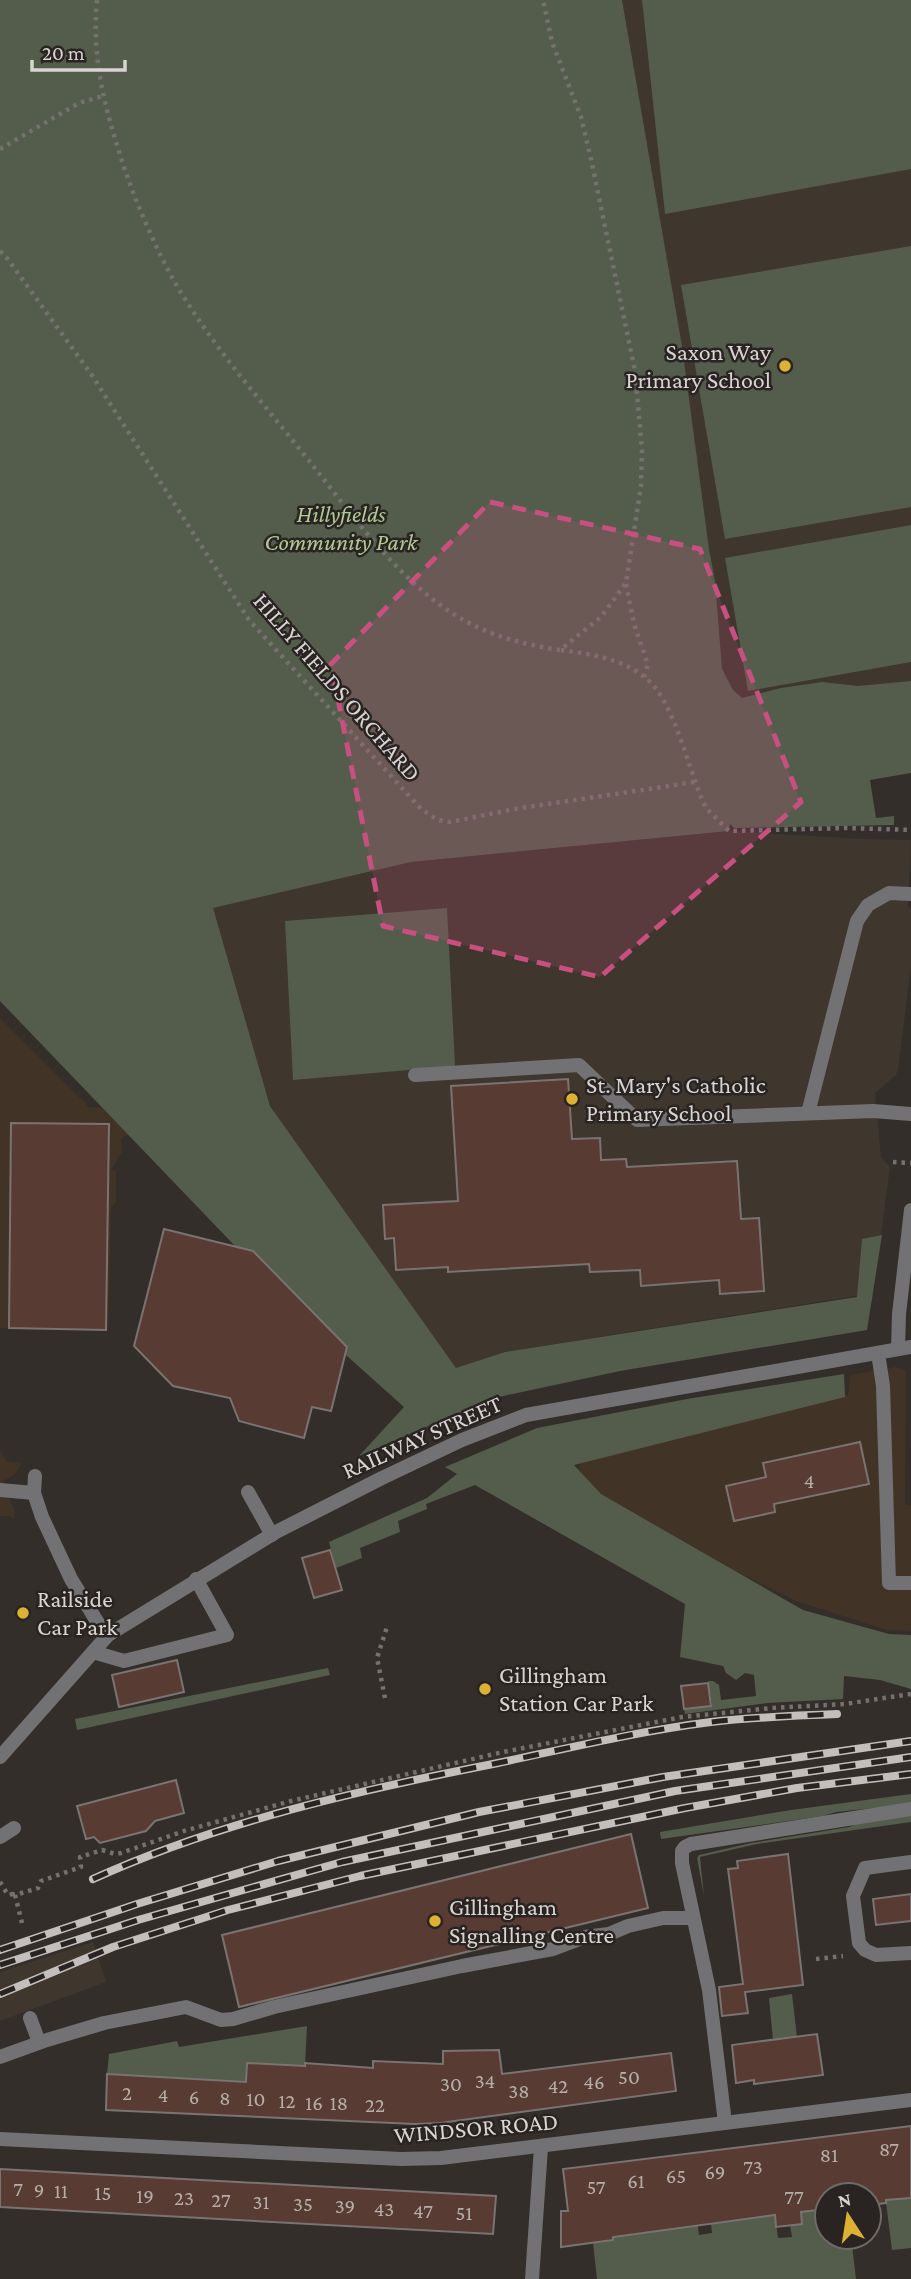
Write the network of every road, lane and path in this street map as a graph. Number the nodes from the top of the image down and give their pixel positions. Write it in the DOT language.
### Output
graph roads {
  1 [pos="97,0"];
  2 [pos="543,0"];
  3 [pos="103,96"];
  4 [pos="0,149"];
  5 [pos="0,251"];
  6 [pos="626,583"];
  7 [pos="560,650"];
  8 [pos="645,677"];
  9 [pos="695,782"];
  10 [pos="911,830"];
  11 [pos="911,894"];
  12 [pos="415,1074"];
  13 [pos="808,1113"];
  14 [pos="911,1114"];
  15 [pos="893,1162"];
  16 [pos="911,1163"];
  17 [pos="911,1210"];
  18 [pos="905,1348"];
  19 [pos="878,1353"];
  20 [pos="35,1476"];
  21 [pos="0,1490"];
  22 [pos="248,1492"];
  23 [pos="34,1493"];
  24 [pos="272,1535"];
  25 [pos="196,1579"];
  26 [pos="911,1583"];
  27 [pos="387,1627"];
  28 [pos="108,1635"];
  29 [pos="93,1651"];
  30 [pos="911,1694"];
  31 [pos="385,1698"];
  32 [pos="0,1756"];
  33 [pos="911,1809"];
  34 [pos="14,1828"];
  35 [pos="0,1837"];
  36 [pos="911,1862"];
  37 [pos="0,1882"];
  38 [pos="14,1897"];
  39 [pos="693,1918"];
  40 [pos="22,1923"];
  41 [pos="911,1953"];
  42 [pos="30,2018"];
  43 [pos="39,2042"];
  44 [pos="0,2057"];
  45 [pos="911,2099"];
  46 [pos="725,2123"];
  47 [pos="0,2139"];
  48 [pos="541,2147"];
  49 [pos="533,2279"];
  1 -- 3 [label="path"];
  2 -- 6 [label="path"];
  3 -- 4 [label="path"];
  3 -- 7 [label="path"];
  5 -- 9 [label="path, HILLY FIELDS ORCHARD"];
  6 -- 7 [label="path"];
  6 -- 8 [label="path"];
  7 -- 8 [label="path"];
  8 -- 9 [label="path"];
  9 -- 10 [label="path"];
  11 -- 13 [label="street"];
  12 -- 13 [label="street"];
  13 -- 14 [label="street"];
  15 -- 16 [label="path"];
  17 -- 18 [label="street"];
  18 -- 19 [label="street, RAILWAY STREET"];
  19 -- 24 [label="street, RAILWAY STREET"];
  19 -- 26 [label="street"];
  20 -- 23 [label="street"];
  21 -- 23 [label="street"];
  22 -- 24 [label="street"];
  23 -- 28 [label="street"];
  24 -- 25 [label="street, RAILWAY STREET"];
  25 -- 28 [label="street, RAILWAY STREET"];
  25 -- 29 [label="street"];
  27 -- 31 [label="path"];
  28 -- 29 [label="street, RAILWAY STREET"];
  29 -- 32 [label="street, RAILWAY STREET"];
  30 -- 38 [label="path"];
  33 -- 39 [label="street"];
  34 -- 35 [label="street"];
  36 -- 41 [label="street"];
  37 -- 38 [label="path"];
  38 -- 40 [label="path"];
  39 -- 43 [label="street"];
  39 -- 46 [label="street"];
  42 -- 43 [label="street"];
  43 -- 44 [label="street"];
  45 -- 46 [label="street, WINDSOR ROAD"];
  46 -- 48 [label="street, WINDSOR ROAD"];
  47 -- 48 [label="street, WINDSOR ROAD"];
  48 -- 49 [label="street"];
}
